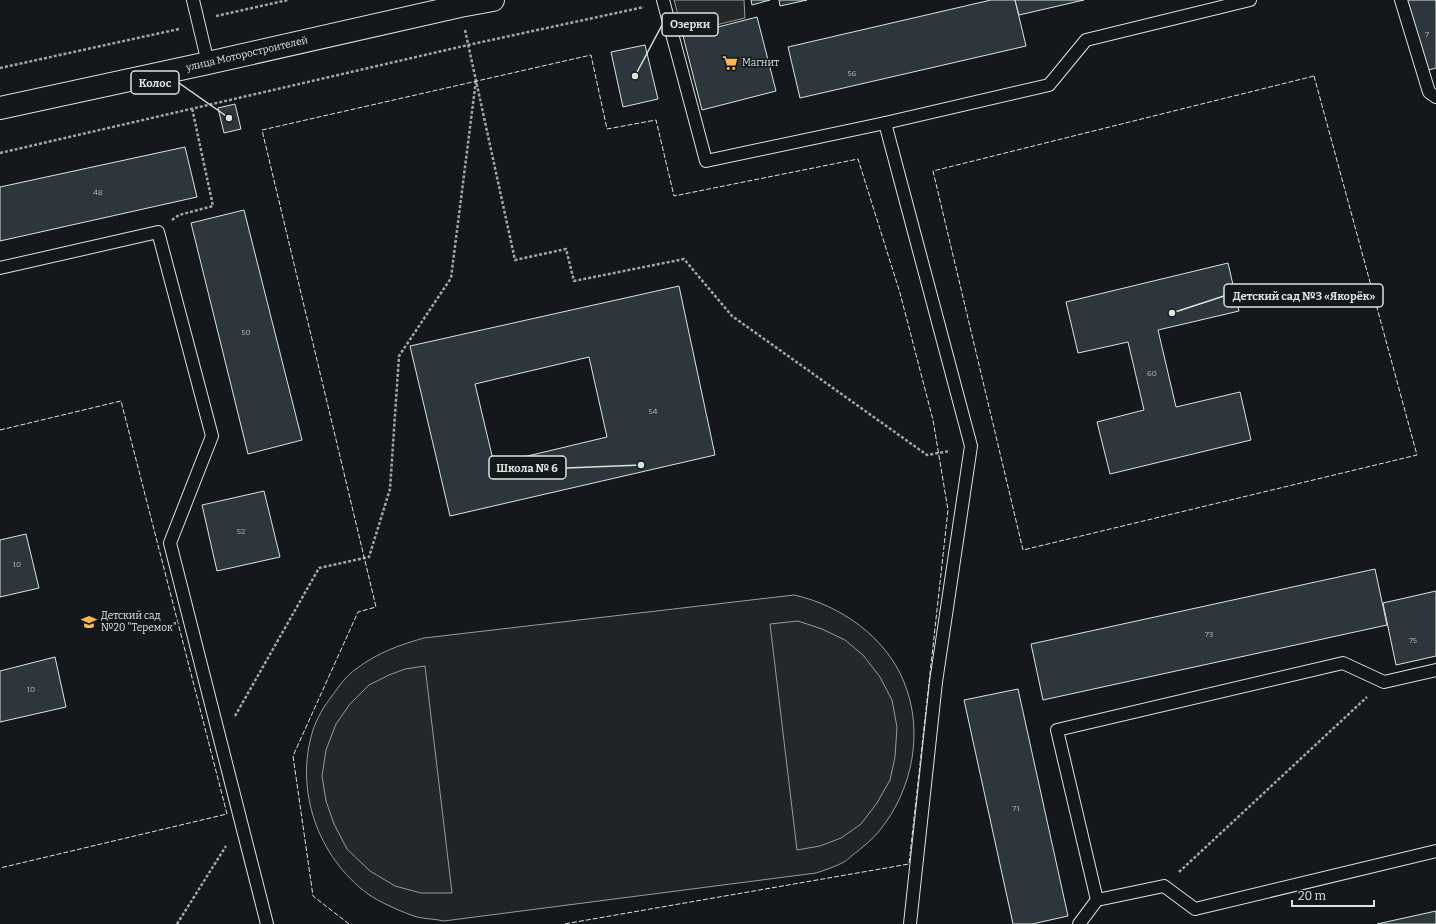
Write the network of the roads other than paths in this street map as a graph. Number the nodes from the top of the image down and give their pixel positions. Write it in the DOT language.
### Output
graph roads {
  1 [pos="193,0"];
  2 [pos="490,0"];
  3 [pos="1250,0"];
  4 [pos="1402,0"];
  5 [pos="663,1"];
  6 [pos="208,63"];
  7 [pos="1436,97"];
  8 [pos="0,108"];
  9 [pos="885,123"];
  10 [pos="0,268"];
  11 [pos="1436,670"];
  12 [pos="1436,851"];
  13 [pos="1097,900"];
  14 [pos="267,924"];
  15 [pos="910,924"];
  16 [pos="1079,924"];
  1 -- 6 [label="lane"];
  2 -- 6 [label="street, улица Моторостроителей"];
  3 -- 9 [label="lane"];
  4 -- 7 [label="lane"];
  5 -- 9 [label="lane"];
  6 -- 8 [label="street, улица Моторостроителей"];
  9 -- 15 [label="lane"];
  10 -- 14 [label="lane"];
  11 -- 13 [label="lane"];
  12 -- 13 [label="lane"];
  13 -- 16 [label="lane"];
}
